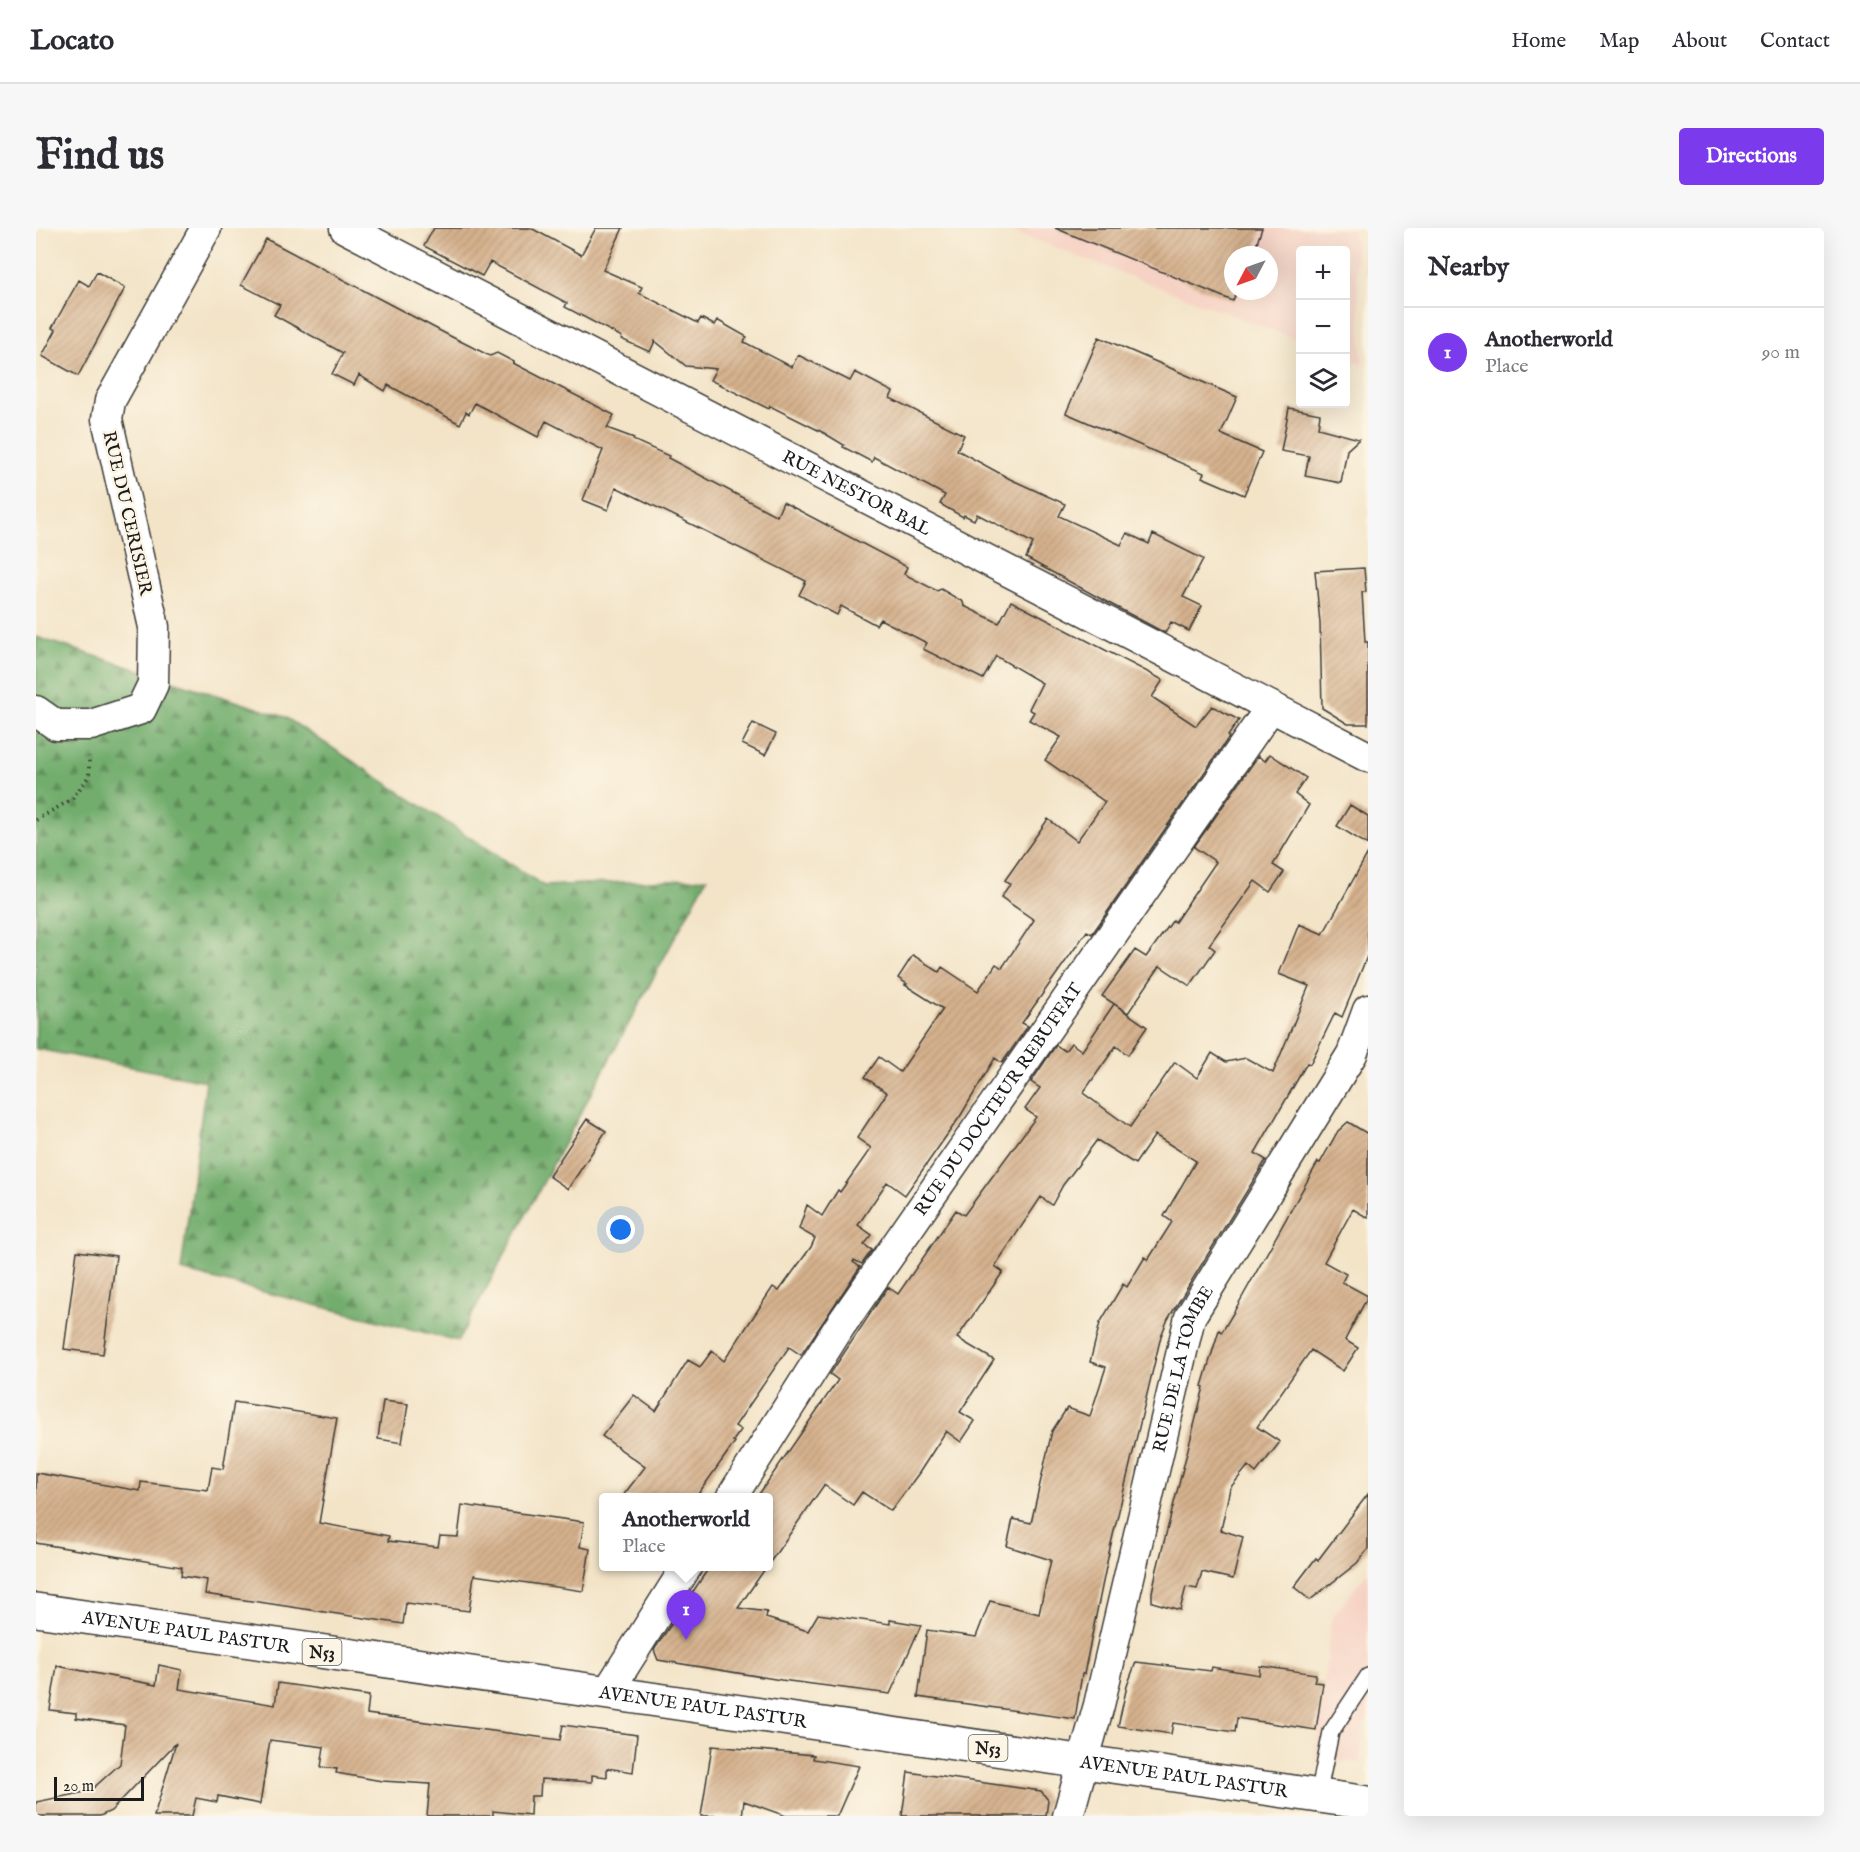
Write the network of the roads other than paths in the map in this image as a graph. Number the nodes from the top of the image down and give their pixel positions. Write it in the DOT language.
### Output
graph roads {
  1 [pos="206,228"];
  2 [pos="345,228"];
  3 [pos="1271,706"];
  4 [pos="36,711"];
  5 [pos="1368,757"];
  6 [pos="1368,1010"];
  7 [pos="734,1493"];
  8 [pos="684,1571"];
  9 [pos="36,1610"];
  10 [pos="1368,1676"];
  11 [pos="607,1693"];
  12 [pos="1083,1762"];
  13 [pos="1318,1796"];
  14 [pos="1368,1803"];
  15 [pos="1068,1816"];
  1 -- 4 [label="street, RUE DU CERISIER"];
  2 -- 3 [label="street, RUE NESTOR BAL"];
  3 -- 5 [label="street, RUE NESTOR BAL"];
  3 -- 7 [label="street, RUE DU DOCTEUR REBUFFAT"];
  6 -- 12 [label="street, RUE DE LA TOMBE"];
  8 -- 11 [label="street"];
  9 -- 11 [label="main road, AVENUE PAUL PASTUR / N53"];
  10 -- 13 [label="lane"];
  11 -- 12 [label="main road, AVENUE PAUL PASTUR / N53"];
  12 -- 13 [label="main road, AVENUE PAUL PASTUR / N53"];
  12 -- 15 [label="street, RUE DE LA TOMBE"];
  13 -- 14 [label="main road, AVENUE PAUL PASTUR / N53"];
}
